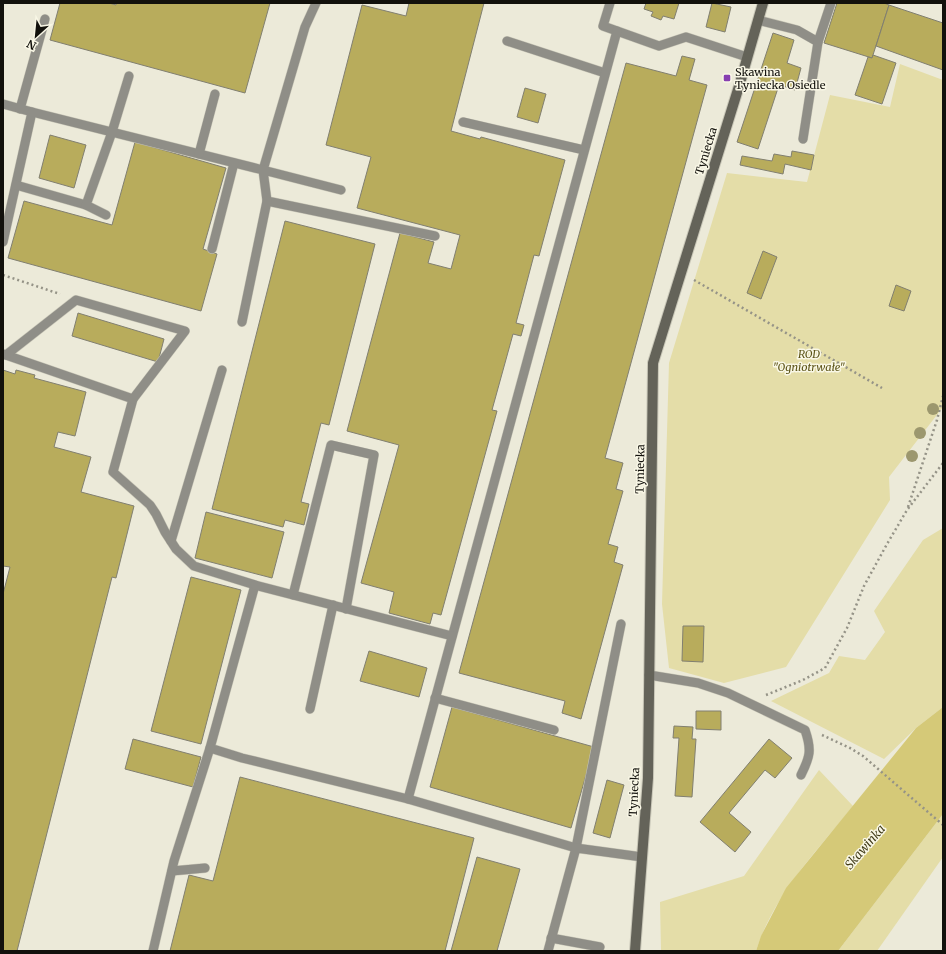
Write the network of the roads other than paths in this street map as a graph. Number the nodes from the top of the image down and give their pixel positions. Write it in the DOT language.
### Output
graph roads {
  1 [pos="316,3"];
  2 [pos="610,3"];
  3 [pos="763,3"];
  4 [pos="831,3"];
  5 [pos="46,19"];
  6 [pos="758,20"];
  7 [pos="617,31"];
  8 [pos="507,42"];
  9 [pos="818,42"];
  10 [pos="747,57"];
  11 [pos="605,73"];
  12 [pos="129,76"];
  13 [pos="215,94"];
  14 [pos="3,104"];
  15 [pos="20,109"];
  16 [pos="32,112"];
  17 [pos="463,122"];
  18 [pos="112,132"];
  19 [pos="803,139"];
  20 [pos="584,150"];
  21 [pos="199,154"];
  22 [pos="234,163"];
  23 [pos="263,170"];
  24 [pos="16,186"];
  25 [pos="341,190"];
  26 [pos="267,201"];
  27 [pos="86,205"];
  28 [pos="106,215"];
  29 [pos="435,236"];
  30 [pos="3,242"];
  31 [pos="212,249"];
  32 [pos="242,322"];
  33 [pos="4,354"];
  34 [pos="222,370"];
  35 [pos="133,399"];
  36 [pos="171,541"];
  37 [pos="255,585"];
  38 [pos="293,595"];
  39 [pos="333,606"];
  40 [pos="346,609"];
  41 [pos="621,624"];
  42 [pos="452,636"];
  43 [pos="649,675"];
  44 [pos="435,698"];
  45 [pos="310,709"];
  46 [pos="554,730"];
  47 [pos="210,748"];
  48 [pos="801,775"];
  49 [pos="408,799"];
  50 [pos="576,848"];
  51 [pos="642,857"];
  52 [pos="205,868"];
  53 [pos="172,871"];
  54 [pos="551,938"];
  55 [pos="600,947"];
  56 [pos="153,951"];
  57 [pos="548,951"];
  58 [pos="635,951"];
  1 -- 23 [label="lane"];
  2 -- 7 [label="lane"];
  3 -- 6 [label="street, Tyniecka"];
  4 -- 9 [label="lane"];
  5 -- 15 [label="lane"];
  6 -- 9 [label="lane"];
  6 -- 10 [label="street, Tyniecka"];
  7 -- 10 [label="lane"];
  7 -- 11 [label="lane"];
  8 -- 11 [label="lane"];
  9 -- 19 [label="lane"];
  10 -- 43 [label="street, Tyniecka"];
  11 -- 20 [label="lane"];
  12 -- 18 [label="lane"];
  13 -- 21 [label="lane"];
  14 -- 15 [label="lane"];
  15 -- 16 [label="lane"];
  16 -- 18 [label="lane"];
  16 -- 24 [label="lane"];
  17 -- 20 [label="lane"];
  18 -- 21 [label="lane"];
  18 -- 27 [label="lane"];
  20 -- 42 [label="lane"];
  21 -- 22 [label="lane"];
  22 -- 23 [label="lane"];
  22 -- 31 [label="lane"];
  23 -- 25 [label="lane"];
  23 -- 26 [label="lane"];
  24 -- 27 [label="lane"];
  24 -- 30 [label="lane"];
  26 -- 29 [label="lane"];
  26 -- 32 [label="lane"];
  27 -- 28 [label="lane"];
  33 -- 35 [label="lane"];
  33 -- 35 [label="lane"];
  34 -- 36 [label="lane"];
  35 -- 36 [label="lane"];
  36 -- 37 [label="lane"];
  37 -- 38 [label="lane"];
  37 -- 47 [label="lane"];
  38 -- 39 [label="lane"];
  38 -- 40 [label="lane"];
  39 -- 40 [label="lane"];
  39 -- 45 [label="lane"];
  40 -- 42 [label="lane"];
  41 -- 50 [label="lane"];
  42 -- 44 [label="lane"];
  43 -- 48 [label="lane"];
  43 -- 51 [label="street, Tyniecka"];
  44 -- 46 [label="lane"];
  44 -- 49 [label="lane"];
  47 -- 49 [label="lane"];
  47 -- 53 [label="lane"];
  49 -- 50 [label="lane"];
  50 -- 51 [label="lane"];
  50 -- 54 [label="lane"];
  51 -- 58 [label="street, Tyniecka"];
  52 -- 53 [label="lane"];
  53 -- 56 [label="lane"];
  54 -- 55 [label="lane"];
  54 -- 57 [label="lane"];
}
